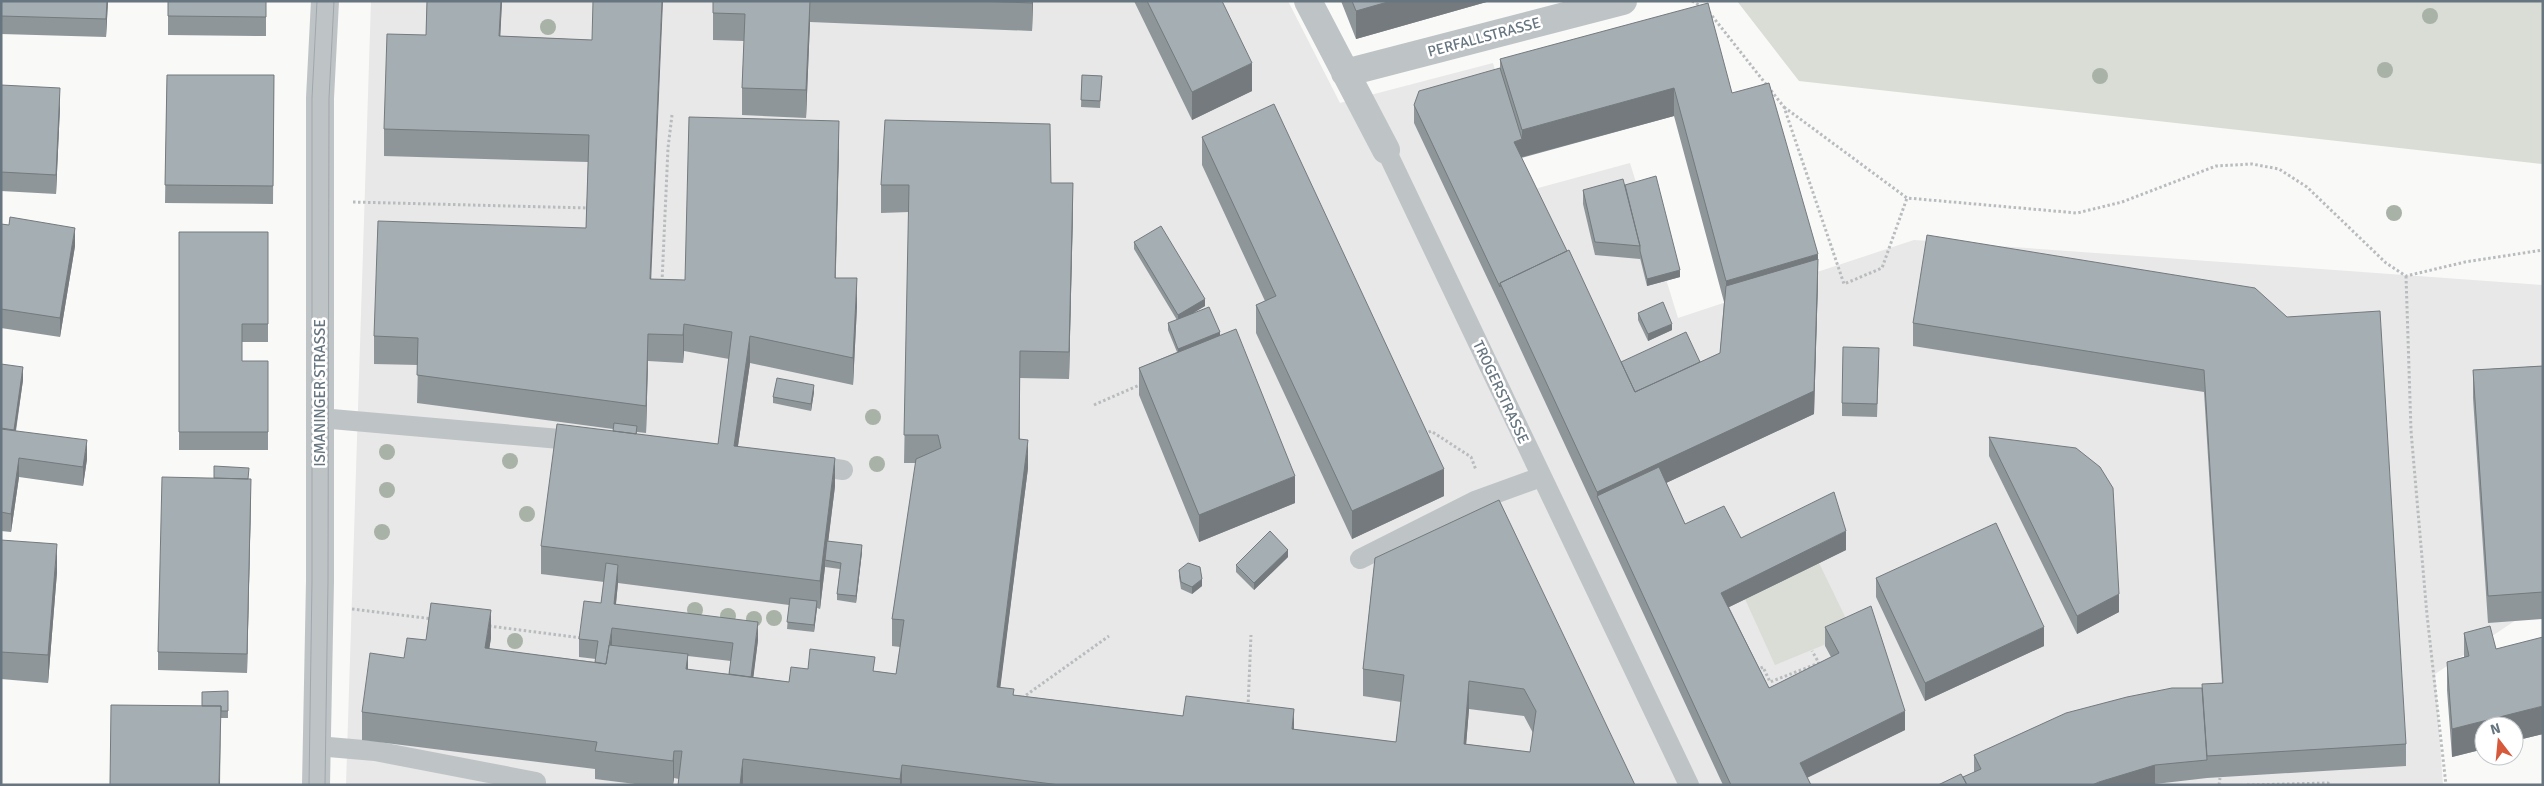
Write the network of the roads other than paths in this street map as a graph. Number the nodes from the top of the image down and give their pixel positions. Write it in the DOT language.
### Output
graph roads {
  1 [pos="325,1"];
  2 [pos="1308,1"];
  3 [pos="1623,1"];
  4 [pos="1345,73"];
  5 [pos="1386,150"];
  6 [pos="320,418"];
  7 [pos="603,443"];
  8 [pos="785,462"];
  9 [pos="844,470"];
  10 [pos="1541,477"];
  11 [pos="1360,560"];
  12 [pos="317,746"];
  13 [pos="536,782"];
  14 [pos="316,785"];
  15 [pos="1689,785"];
  1 -- 6 [label="street, ISMANINGER STRASSE"];
  2 -- 4 [label="street, TROGERSTRASSE"];
  3 -- 4 [label="street, PERFALLSTRASSE"];
  4 -- 5 [label="street, TROGERSTRASSE"];
  5 -- 10 [label="lane, TROGERSTRASSE"];
  6 -- 7 [label="lane"];
  6 -- 12 [label="street, ISMANINGER STRASSE"];
  8 -- 9 [label="lane"];
  10 -- 11 [label="lane"];
  10 -- 15 [label="lane, TROGERSTRASSE"];
  12 -- 13 [label="lane"];
  12 -- 14 [label="street, ISMANINGER STRASSE"];
}
